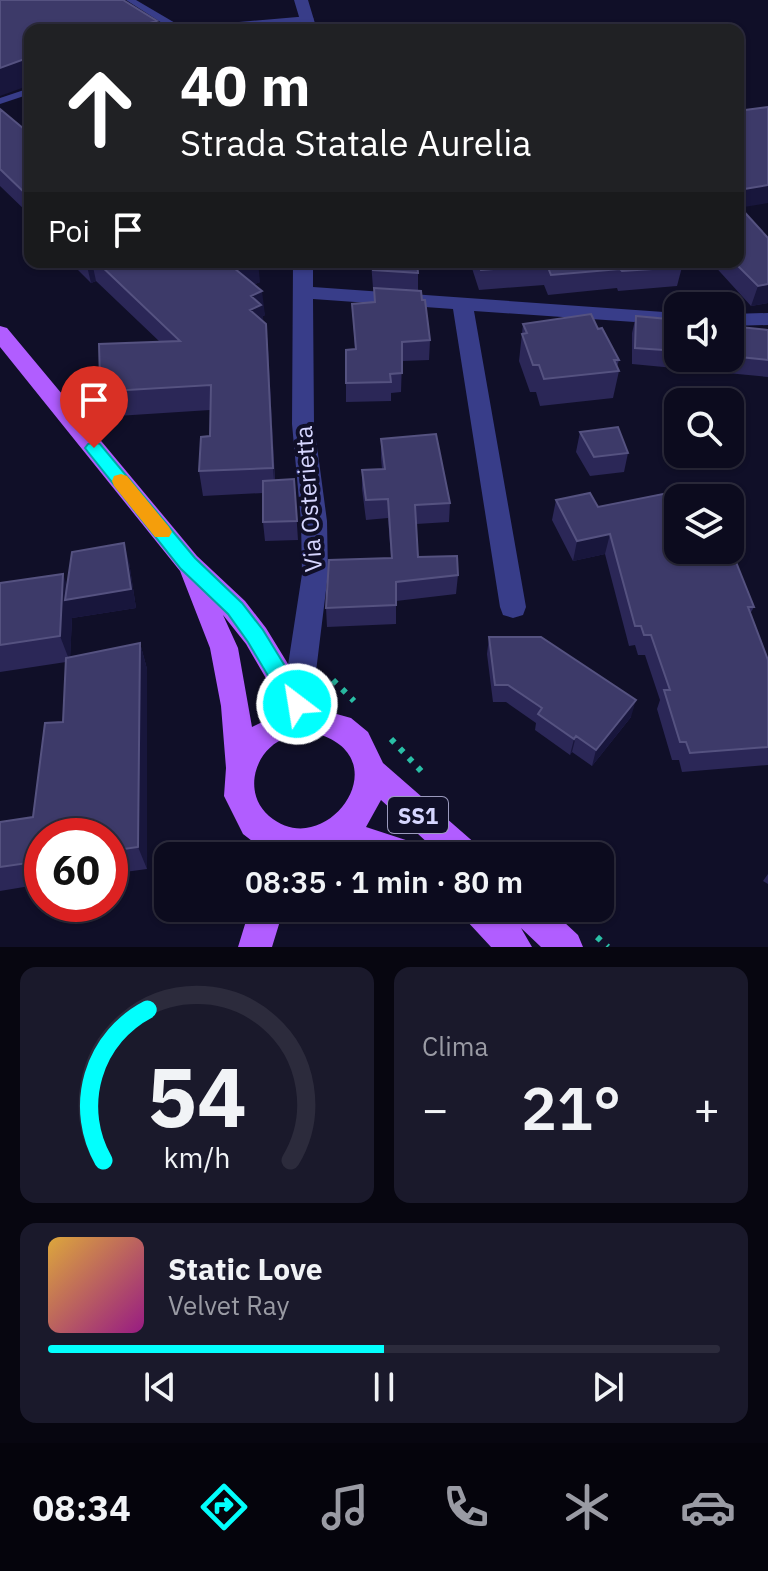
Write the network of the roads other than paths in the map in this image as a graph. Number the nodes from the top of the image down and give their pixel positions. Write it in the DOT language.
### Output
graph roads {
  1 [pos="130,0"];
  2 [pos="301,0"];
  3 [pos="169,24"];
  4 [pos="309,24"];
  5 [pos="24,93"];
  6 [pos="0,101"];
  7 [pos="303,268"];
  8 [pos="302,292"];
  9 [pos="463,305"];
  10 [pos="664,318"];
  11 [pos="768,319"];
  12 [pos="744,320"];
  13 [pos="0,333"];
  14 [pos="188,563"];
  15 [pos="513,607"];
  16 [pos="301,712"];
  17 [pos="241,768"];
  18 [pos="372,772"];
  19 [pos="324,840"];
  20 [pos="266,842"];
  21 [pos="314,842"];
  22 [pos="339,842"];
  23 [pos="450,842"];
  24 [pos="263,922"];
  25 [pos="491,922"];
  26 [pos="539,922"];
  27 [pos="255,947"];
  28 [pos="515,947"];
  29 [pos="566,947"];
  1 -- 3 [label="lane"];
  2 -- 4 [label="street"];
  5 -- 6 [label="lane"];
  7 -- 8 [label="street, Via Osterietta"];
  8 -- 9 [label="street"];
  8 -- 16 [label="street, Via Osterietta"];
  9 -- 10 [label="street"];
  9 -- 15 [label="street"];
  11 -- 12 [label="street"];
  13 -- 14 [label="main road"];
  14 -- 16 [label="main road"];
  14 -- 17 [label="main road"];
  16 -- 17 [label="main road"];
  16 -- 18 [label="main road"];
  17 -- 20 [label="main road"];
  18 -- 19 [label="main road"];
  18 -- 23 [label="main road, SS1"];
  19 -- 21 [label="main road"];
  19 -- 22 [label="main road, SS1"];
  24 -- 27 [label="main road"];
  25 -- 28 [label="main road"];
  26 -- 29 [label="main road"];
}
